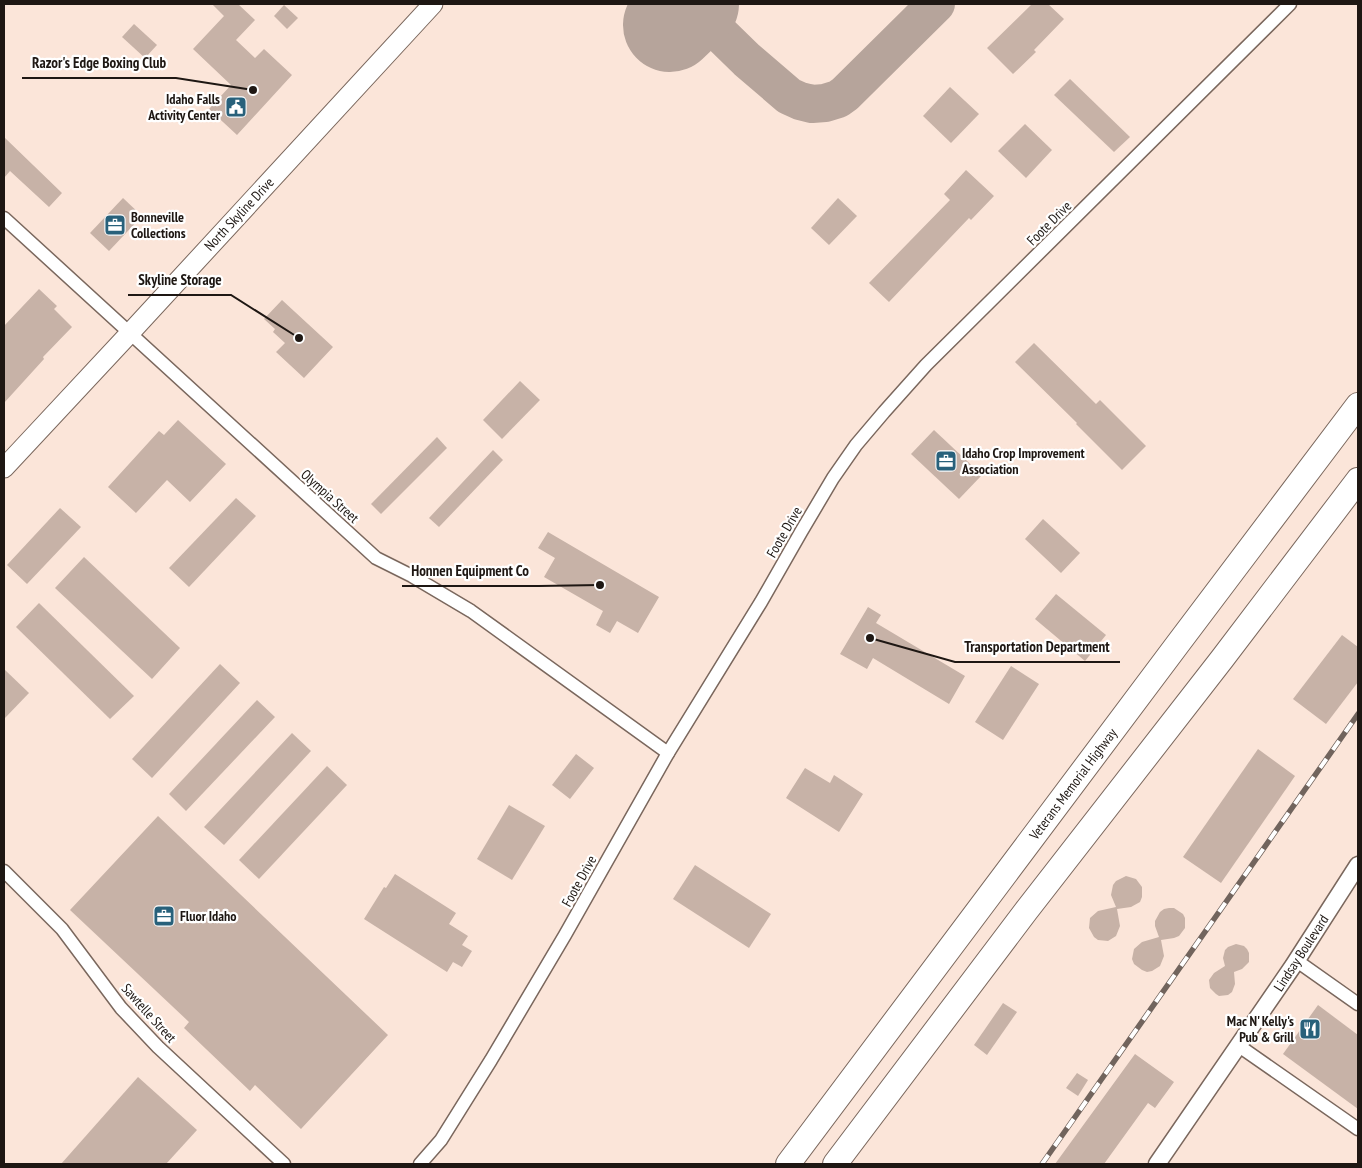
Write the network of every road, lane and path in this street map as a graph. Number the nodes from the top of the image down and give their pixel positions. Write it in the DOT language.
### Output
graph roads {
  1 [pos="433,4"];
  2 [pos="1290,4"];
  3 [pos="4,218"];
  4 [pos="129,334"];
  5 [pos="1358,405"];
  6 [pos="4,468"];
  7 [pos="1358,480"];
  8 [pos="668,753"];
  9 [pos="1358,865"];
  10 [pos="4,871"];
  11 [pos="1297,960"];
  12 [pos="1358,1004"];
  13 [pos="1239,1046"];
  14 [pos="1358,1129"];
  15 [pos="284,1164"];
  16 [pos="420,1164"];
  17 [pos="788,1164"];
  18 [pos="835,1164"];
  19 [pos="1158,1164"];
  1 -- 4 [label="main road, North Skyline Drive"];
  2 -- 8 [label="street, Foote Drive"];
  3 -- 4 [label="street, Olympia Street"];
  4 -- 6 [label="main road, North Skyline Drive"];
  4 -- 8 [label="street, Olympia Street"];
  5 -- 17 [label="highway, Veterans Memorial Highway"];
  7 -- 18 [label="highway"];
  8 -- 16 [label="street, Foote Drive"];
  9 -- 11 [label="street, Lindsay Boulevard"];
  10 -- 15 [label="street, Sawtelle Street"];
  11 -- 12 [label="street"];
  11 -- 13 [label="street, Lindsay Boulevard"];
  13 -- 14 [label="street"];
  13 -- 19 [label="street, Lindsay Boulevard"];
}
